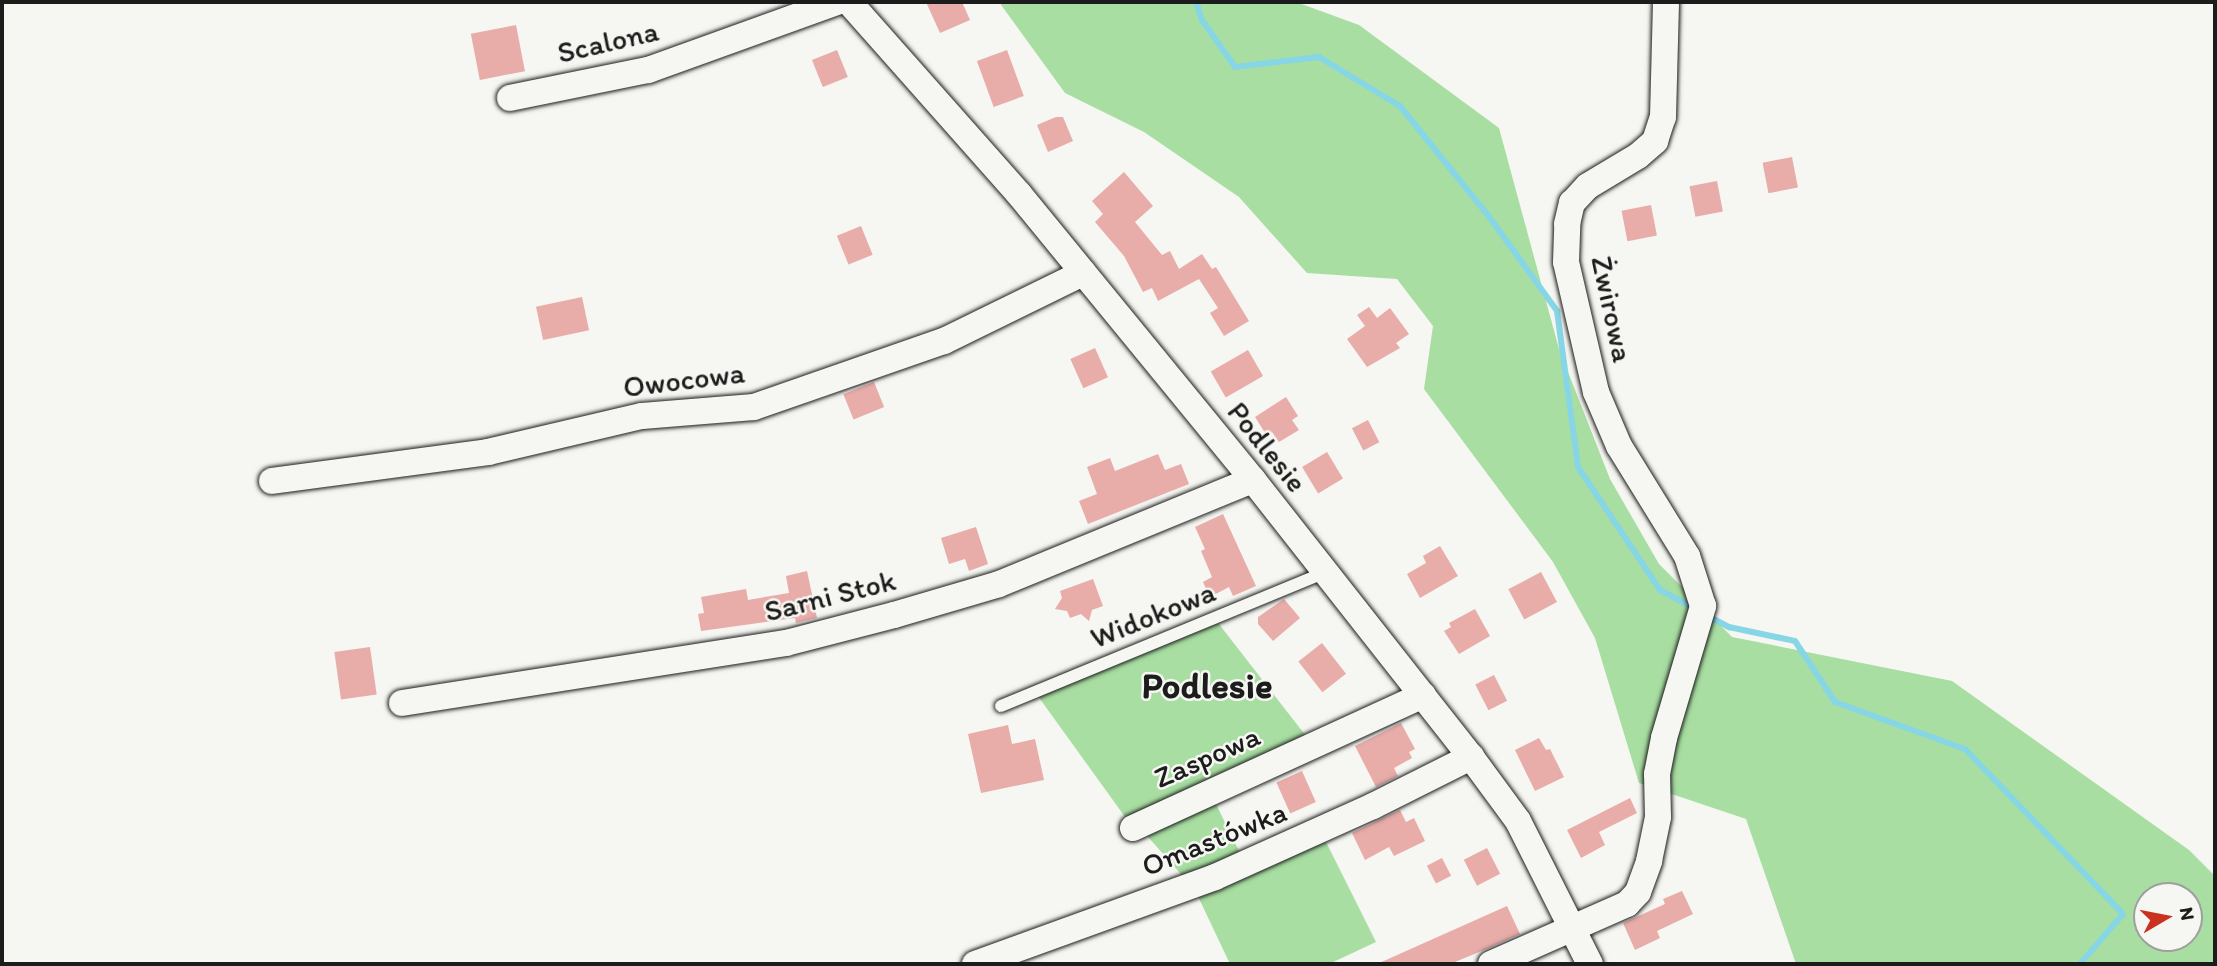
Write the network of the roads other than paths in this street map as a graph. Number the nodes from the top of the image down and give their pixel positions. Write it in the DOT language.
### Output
graph roads {
  1 [pos="837,2"];
  2 [pos="849,2"];
  3 [pos="1666,2"];
  4 [pos="510,98"];
  5 [pos="1083,273"];
  6 [pos="1253,480"];
  7 [pos="272,481"];
  8 [pos="1326,572"];
  9 [pos="1423,695"];
  10 [pos="402,703"];
  11 [pos="1001,706"];
  12 [pos="1471,757"];
  13 [pos="1133,828"];
  14 [pos="1574,929"];
  15 [pos="975,964"];
  16 [pos="1491,964"];
  17 [pos="1590,964"];
  1 -- 4 [label="street, Scalona"];
  2 -- 5 [label="street, Podlesie"];
  3 -- 14 [label="street, Żwirowa"];
  5 -- 6 [label="street, Podlesie"];
  5 -- 7 [label="street, Owocowa"];
  6 -- 8 [label="street, Podlesie"];
  6 -- 10 [label="street, Sarni Stok"];
  8 -- 9 [label="street, Podlesie"];
  8 -- 11 [label="lane, Widokowa"];
  9 -- 12 [label="street, Podlesie"];
  9 -- 13 [label="street, Zaspowa"];
  12 -- 14 [label="street, Podlesie"];
  12 -- 15 [label="street, Omastówka"];
  14 -- 16 [label="street"];
  14 -- 17 [label="street, Podlesie"];
}
